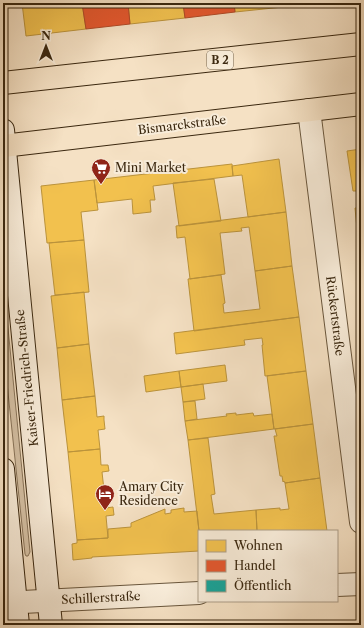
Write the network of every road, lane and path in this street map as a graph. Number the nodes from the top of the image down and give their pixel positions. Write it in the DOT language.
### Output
graph roads {
  1 [pos="361,44"];
  2 [pos="3,83"];
  3 [pos="361,104"];
  4 [pos="309,110"];
  5 [pos="4,141"];
  6 [pos="3,469"];
  7 [pos="361,522"];
  8 [pos="361,584"];
  9 [pos="338,585"];
  10 [pos="198,593"];
  11 [pos="49,600"];
  12 [pos="10,602"];
  13 [pos="18,625"];
  14 [pos="52,625"];
  1 -- 2 [label="main road, B 2"];
  3 -- 4 [label="main road, Bismarckstraße"];
  4 -- 5 [label="main road, Bismarckstraße"];
  4 -- 7 [label="main road, Rückertstraße"];
  5 -- 11 [label="main road, Kaiser-Friedrich-Straße"];
  6 -- 12 [label="main road"];
  8 -- 9 [label="main road"];
  10 -- 11 [label="main road, Schillerstraße"];
  11 -- 12 [label="main road, Schillerstraße"];
  11 -- 14 [label="main road, Kaiser-Friedrich-Straße"];
  12 -- 13 [label="main road"];
}
